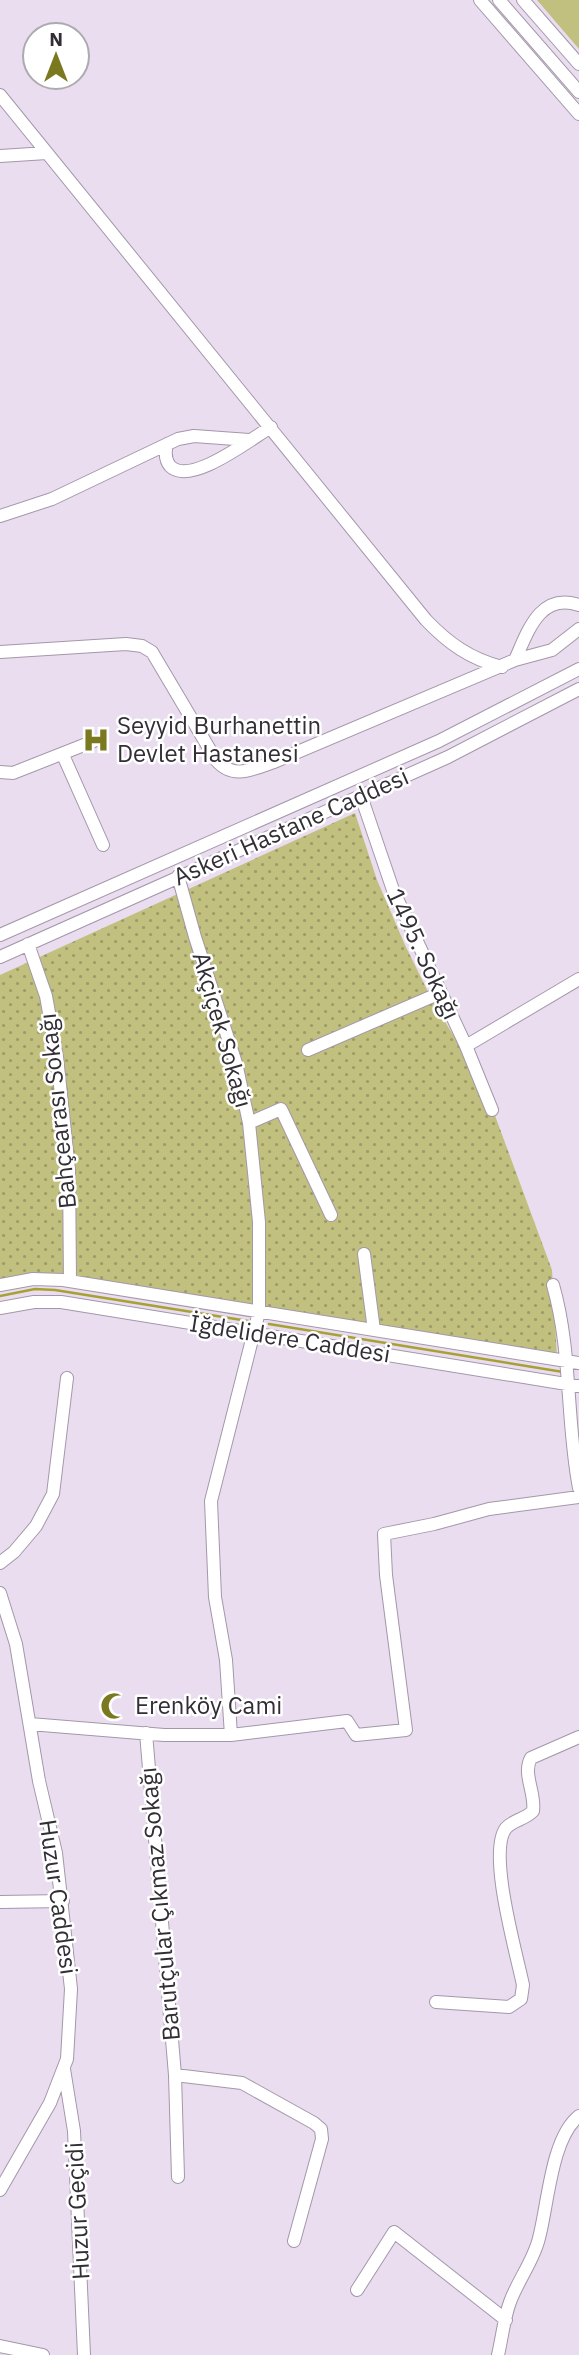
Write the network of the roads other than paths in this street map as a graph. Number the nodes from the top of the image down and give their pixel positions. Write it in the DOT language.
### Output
graph roads {
  1 [pos="480,0"];
  2 [pos="499,0"];
  3 [pos="523,0"];
  4 [pos="579,64"];
  5 [pos="579,92"];
  6 [pos="0,95"];
  7 [pos="579,114"];
  8 [pos="47,153"];
  9 [pos="0,156"];
  10 [pos="271,427"];
  11 [pos="249,440"];
  12 [pos="167,444"];
  13 [pos="0,516"];
  14 [pos="579,605"];
  15 [pos="579,629"];
  16 [pos="0,652"];
  17 [pos="515,660"];
  18 [pos="502,667"];
  19 [pos="579,668"];
  20 [pos="579,689"];
  21 [pos="94,741"];
  22 [pos="63,755"];
  23 [pos="0,772"];
  24 [pos="361,796"];
  25 [pos="103,845"];
  26 [pos="178,876"];
  27 [pos="0,936"];
  28 [pos="28,944"];
  29 [pos="0,957"];
  30 [pos="579,979"];
  31 [pos="440,993"];
  32 [pos="466,1046"];
  33 [pos="308,1050"];
  34 [pos="492,1110"];
  35 [pos="249,1123"];
  36 [pos="331,1215"];
  37 [pos="364,1254"];
  38 [pos="70,1281"];
  39 [pos="0,1284"];
  40 [pos="554,1285"];
  41 [pos="0,1308"];
  42 [pos="259,1312"];
  43 [pos="374,1330"];
  44 [pos="255,1334"];
  45 [pos="565,1361"];
  46 [pos="579,1363"];
  47 [pos="67,1378"];
  48 [pos="573,1385"];
  49 [pos="579,1488"];
  50 [pos="579,1497"];
  51 [pos="0,1563"];
  52 [pos="1,1596"];
  53 [pos="30,1724"];
  54 [pos="146,1733"];
  55 [pos="230,1735"];
  56 [pos="579,1737"];
  57 [pos="63,1900"];
  58 [pos="0,1902"];
  59 [pos="436,2002"];
  60 [pos="64,2068"];
  61 [pos="175,2076"];
  62 [pos="579,2116"];
  63 [pos="178,2177"];
  64 [pos="0,2190"];
  65 [pos="294,2241"];
  66 [pos="357,2290"];
  67 [pos="506,2320"];
  68 [pos="0,2346"];
  69 [pos="43,2355"];
  70 [pos="84,2355"];
  71 [pos="498,2355"];
  1 -- 7 [label="street"];
  2 -- 5 [label="street"];
  3 -- 4 [label="street"];
  6 -- 8 [label="street"];
  8 -- 9 [label="street"];
  8 -- 10 [label="street"];
  10 -- 11 [label="street"];
  10 -- 18 [label="street"];
  11 -- 12 [label="street"];
  11 -- 12 [label="street"];
  12 -- 13 [label="street"];
  14 -- 17 [label="street"];
  15 -- 17 [label="street"];
  16 -- 18 [label="street"];
  17 -- 18 [label="street"];
  19 -- 27 [label="street, Askeri Hastane Caddesi"];
  20 -- 24 [label="street, Askeri Hastane Caddesi"];
  21 -- 22 [label="street"];
  22 -- 23 [label="street"];
  22 -- 25 [label="street"];
  24 -- 26 [label="street, Askeri Hastane Caddesi"];
  24 -- 31 [label="street, 1495. Sokağı"];
  26 -- 28 [label="street, Askeri Hastane Caddesi"];
  26 -- 35 [label="street, Akçiçek Sokağı"];
  28 -- 29 [label="street, Askeri Hastane Caddesi"];
  28 -- 38 [label="street, Bahçearası Sokağı"];
  30 -- 32 [label="street"];
  31 -- 32 [label="street, 1495. Sokağı"];
  31 -- 33 [label="street"];
  32 -- 34 [label="street, 1495. Sokağı"];
  35 -- 36 [label="street"];
  35 -- 42 [label="street, Akçiçek Sokağı"];
  37 -- 43 [label="street"];
  38 -- 39 [label="street, İğdelidere Caddesi"];
  38 -- 42 [label="street, İğdelidere Caddesi"];
  40 -- 45 [label="street"];
  41 -- 44 [label="street, İğdelidere Caddesi"];
  42 -- 43 [label="street, İğdelidere Caddesi"];
  42 -- 44 [label="street, Akçiçek Sokağı"];
  43 -- 45 [label="street, İğdelidere Caddesi"];
  44 -- 48 [label="street, İğdelidere Caddesi"];
  44 -- 55 [label="street, Akçiçek Sokağı"];
  45 -- 46 [label="street, İğdelidere Caddesi"];
  45 -- 48 [label="street"];
  47 -- 51 [label="street"];
  48 -- 49 [label="street"];
  50 -- 55 [label="street"];
  52 -- 53 [label="street, Huzur Caddesi"];
  53 -- 54 [label="street"];
  53 -- 57 [label="street, Huzur Caddesi"];
  54 -- 55 [label="street"];
  54 -- 61 [label="street, Barutçular Çıkmaz Sokağı"];
  56 -- 59 [label="street"];
  57 -- 58 [label="street"];
  57 -- 60 [label="street, Huzur Caddesi"];
  60 -- 64 [label="street, Huzur Caddesi"];
  60 -- 70 [label="street, Huzur Geçidi"];
  61 -- 63 [label="street, Barutçular Çıkmaz Sokağı"];
  61 -- 65 [label="street"];
  62 -- 67 [label="street"];
  66 -- 67 [label="street"];
  67 -- 71 [label="street"];
  68 -- 69 [label="street"];
}
